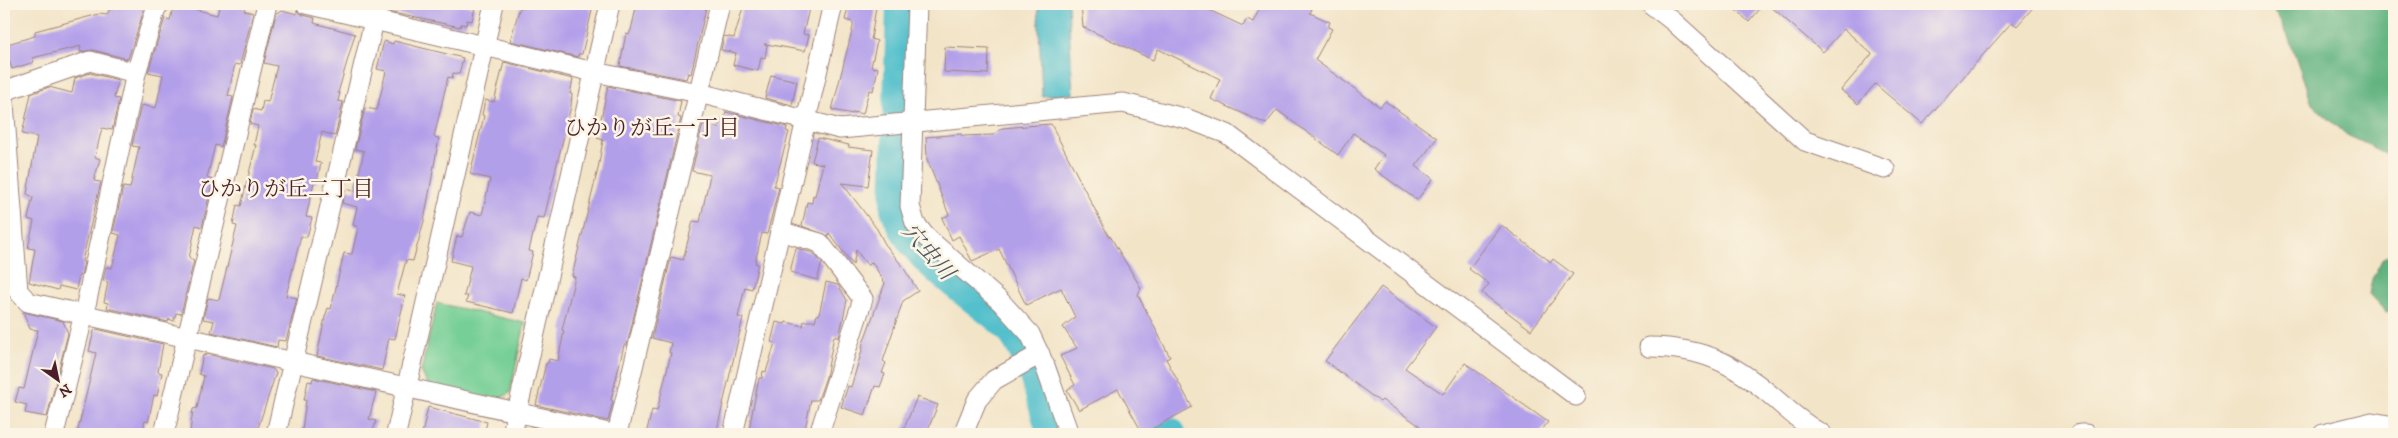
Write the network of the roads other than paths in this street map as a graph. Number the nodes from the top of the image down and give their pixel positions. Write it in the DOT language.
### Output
graph roads {
  1 [pos="160,4"];
  2 [pos="267,4"];
  3 [pos="306,4"];
  4 [pos="494,4"];
  5 [pos="610,4"];
  6 [pos="720,4"];
  7 [pos="833,4"];
  8 [pos="917,4"];
  9 [pos="1651,4"];
  10 [pos="376,12"];
  11 [pos="484,46"];
  12 [pos="594,72"];
  13 [pos="136,74"];
  14 [pos="4,91"];
  15 [pos="698,93"];
  16 [pos="4,103"];
  17 [pos="806,121"];
  18 [pos="913,123"];
  19 [pos="1885,169"];
  20 [pos="780,231"];
  21 [pos="84,314"];
  22 [pos="186,337"];
  23 [pos="1649,347"];
  24 [pos="1040,354"];
  25 [pos="293,362"];
  26 [pos="407,388"];
  27 [pos="1576,396"];
  28 [pos="518,413"];
  29 [pos="2394,426"];
  30 [pos="54,434"];
  31 [pos="164,434"];
  32 [pos="276,434"];
  33 [pos="396,434"];
  34 [pos="512,434"];
  35 [pos="613,434"];
  36 [pos="617,434"];
  37 [pos="733,434"];
  38 [pos="819,434"];
  39 [pos="962,434"];
  40 [pos="1069,434"];
  41 [pos="1822,434"];
  42 [pos="2080,434"];
  43 [pos="2086,434"];
  44 [pos="2323,434"];
  1 -- 13 [label="street"];
  2 -- 22 [label="street"];
  3 -- 10 [label="street"];
  4 -- 11 [label="street"];
  5 -- 12 [label="street"];
  6 -- 15 [label="street"];
  7 -- 17 [label="street"];
  8 -- 18 [label="street"];
  9 -- 19 [label="street"];
  10 -- 11 [label="street"];
  10 -- 25 [label="street"];
  11 -- 12 [label="street"];
  11 -- 26 [label="street"];
  12 -- 15 [label="street"];
  12 -- 28 [label="street"];
  13 -- 14 [label="street"];
  13 -- 21 [label="street"];
  15 -- 17 [label="street"];
  15 -- 36 [label="street"];
  16 -- 21 [label="street"];
  17 -- 18 [label="street"];
  17 -- 20 [label="street"];
  18 -- 24 [label="street"];
  18 -- 27 [label="street"];
  20 -- 37 [label="street"];
  20 -- 38 [label="street"];
  21 -- 22 [label="street"];
  21 -- 30 [label="street"];
  22 -- 25 [label="street"];
  22 -- 31 [label="street"];
  23 -- 41 [label="street"];
  24 -- 39 [label="street"];
  24 -- 40 [label="street"];
  25 -- 26 [label="street"];
  25 -- 32 [label="street"];
  26 -- 28 [label="street"];
  26 -- 33 [label="street"];
  28 -- 34 [label="street"];
  28 -- 35 [label="street"];
  29 -- 44 [label="street"];
  42 -- 43 [label="street"];
}
